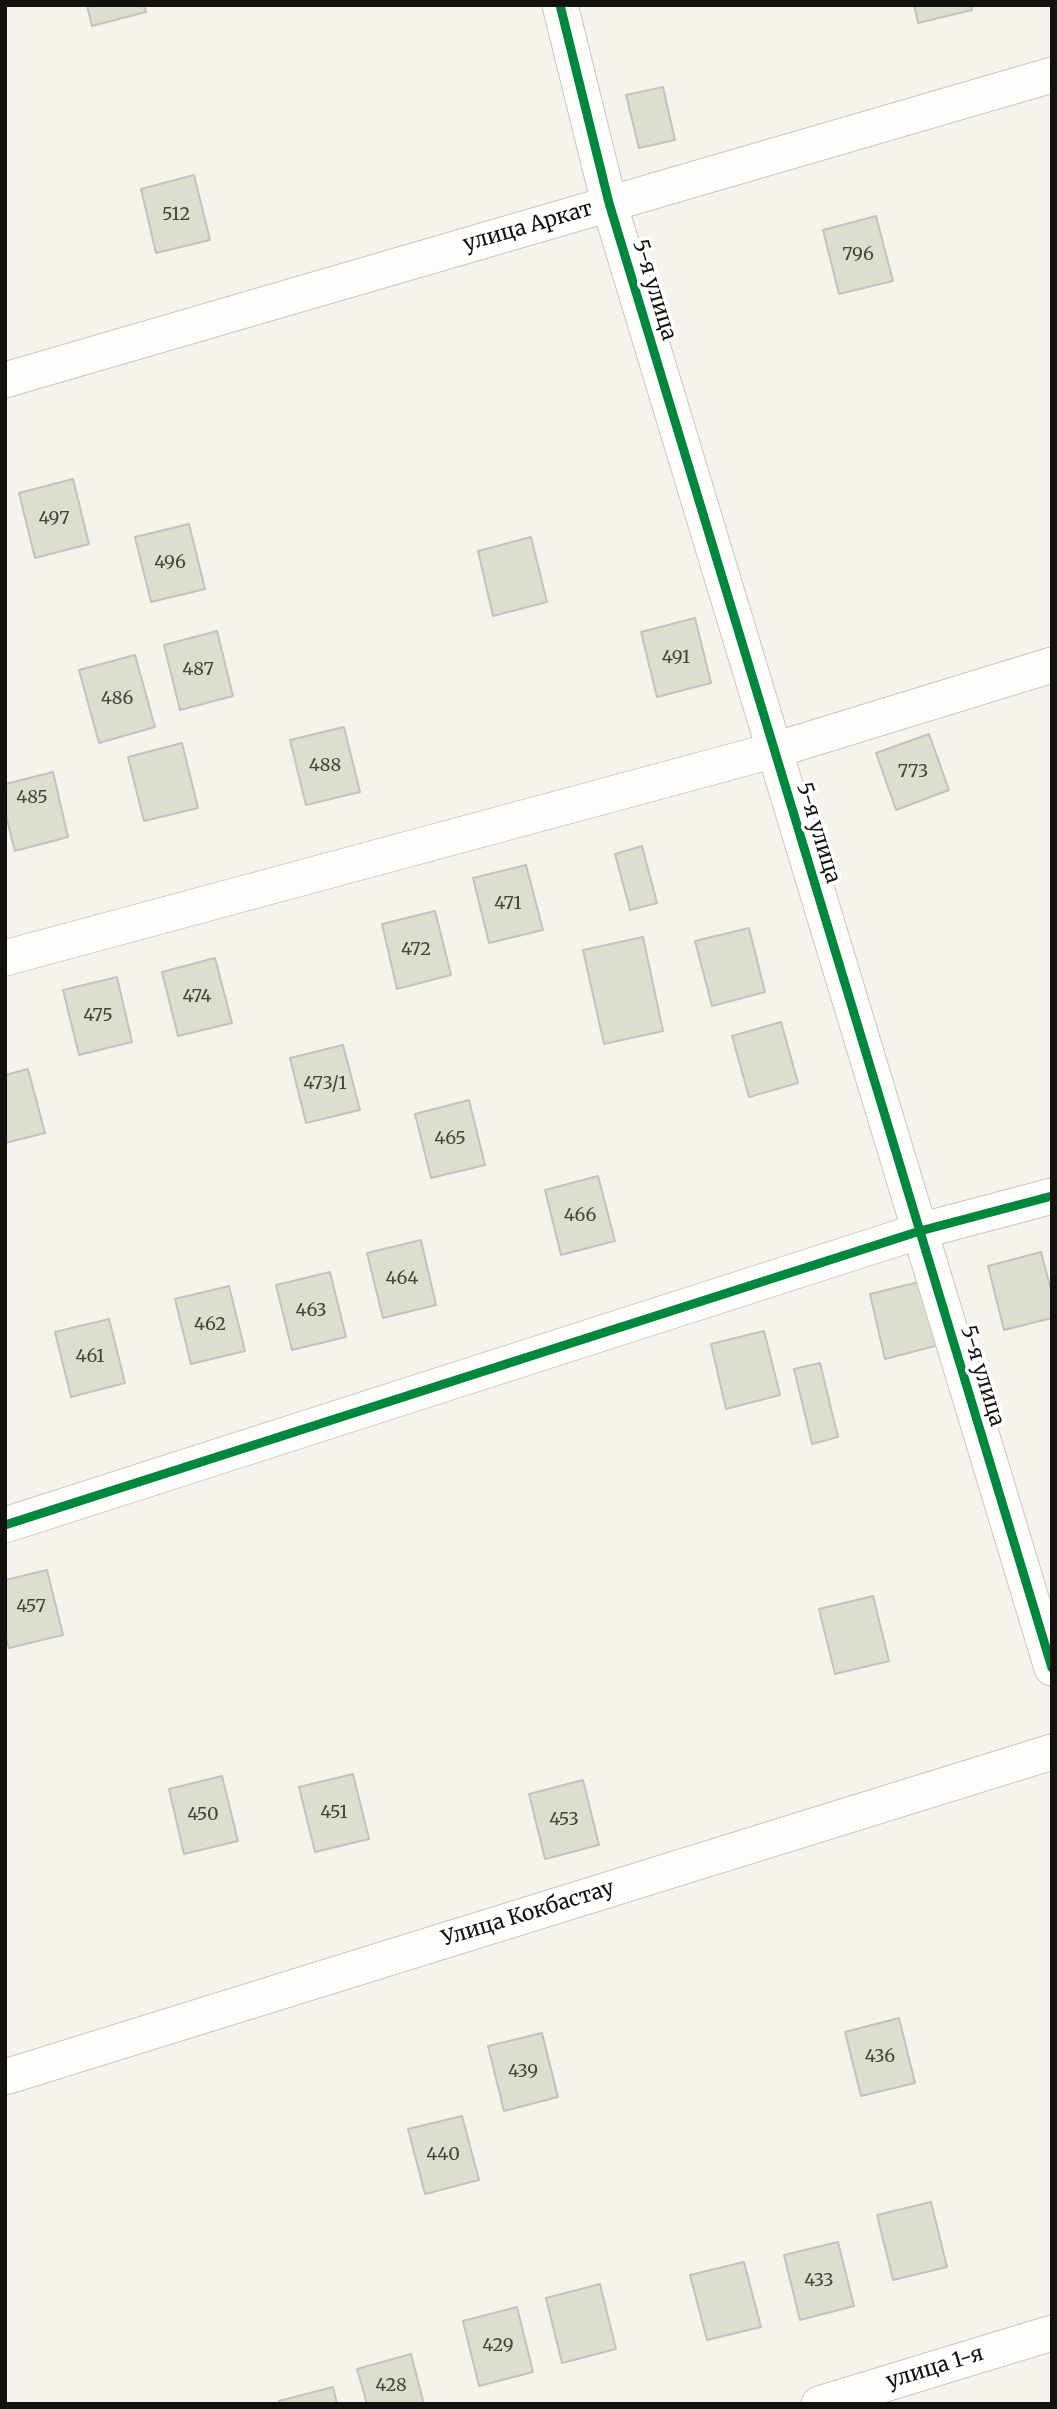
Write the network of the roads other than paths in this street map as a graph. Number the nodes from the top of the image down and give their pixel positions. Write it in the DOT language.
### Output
graph roads {
  1 [pos="560,5"];
  2 [pos="1052,75"];
  3 [pos="609,203"];
  4 [pos="5,380"];
  5 [pos="1052,665"];
  6 [pos="775,750"];
  7 [pos="5,958"];
  8 [pos="1052,1196"];
  9 [pos="920,1231"];
  10 [pos="5,1525"];
  11 [pos="1052,1668"];
  12 [pos="1052,1752"];
  13 [pos="5,2077"];
  14 [pos="1052,2333"];
  15 [pos="819,2404"];
  1 -- 3 [label="street, 5-я улица"];
  2 -- 3 [label="street, улица Аркат"];
  3 -- 4 [label="street, улица Аркат"];
  3 -- 6 [label="street, 5-я улица"];
  5 -- 6 [label="street"];
  6 -- 7 [label="street"];
  6 -- 9 [label="street, 5-я улица"];
  8 -- 9 [label="street"];
  9 -- 10 [label="street"];
  9 -- 11 [label="street, 5-я улица"];
  12 -- 13 [label="street, Улица Кокбастау"];
  14 -- 15 [label="street, улица 1-я"];
}
